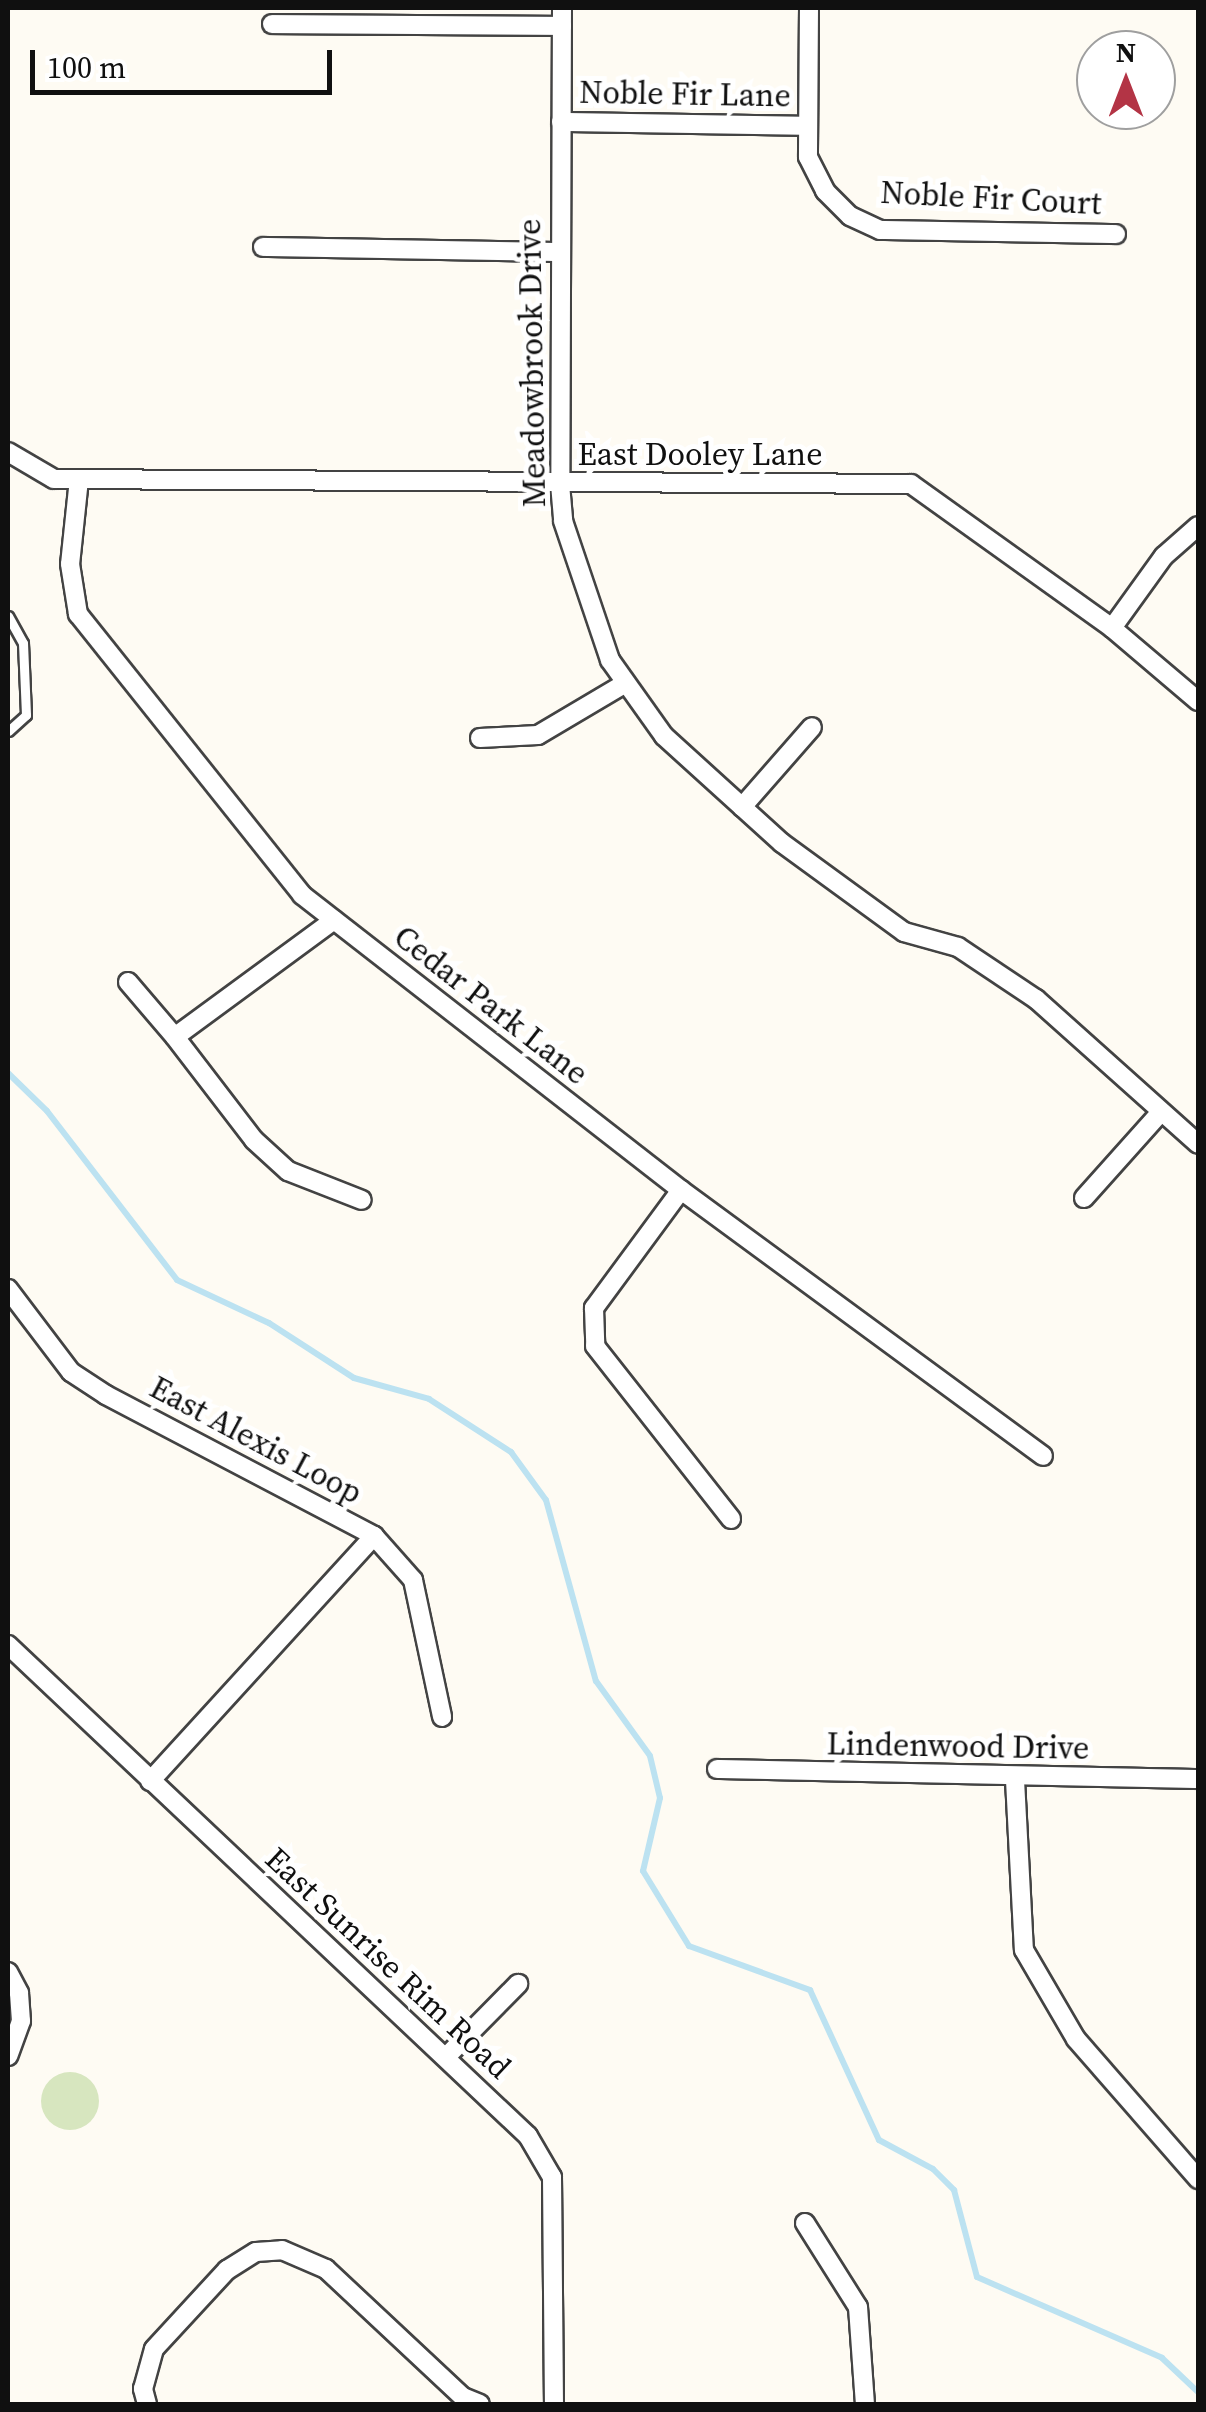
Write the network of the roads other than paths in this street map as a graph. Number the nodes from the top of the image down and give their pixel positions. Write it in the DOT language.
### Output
graph roads {
  1 [pos="809,8"];
  2 [pos="562,17"];
  3 [pos="272,24"];
  4 [pos="561,122"];
  5 [pos="808,126"];
  6 [pos="1116,234"];
  7 [pos="263,247"];
  8 [pos="561,252"];
  9 [pos="8,452"];
  10 [pos="78,479"];
  11 [pos="560,484"];
  12 [pos="1198,526"];
  13 [pos="8,616"];
  14 [pos="1112,628"];
  15 [pos="626,683"];
  16 [pos="1198,701"];
  17 [pos="812,728"];
  18 [pos="8,731"];
  19 [pos="480,738"];
  20 [pos="742,807"];
  21 [pos="334,920"];
  22 [pos="128,982"];
  23 [pos="175,1037"];
  24 [pos="1160,1113"];
  25 [pos="1198,1144"];
  26 [pos="681,1190"];
  27 [pos="1084,1198"];
  28 [pos="362,1200"];
  29 [pos="8,1290"];
  30 [pos="1043,1456"];
  31 [pos="732,1519"];
  32 [pos="374,1536"];
  33 [pos="8,1644"];
  34 [pos="442,1717"];
  35 [pos="717,1769"];
  36 [pos="1198,1779"];
  37 [pos="1016,1780"];
  38 [pos="150,1781"];
  39 [pos="8,1972"];
  40 [pos="518,1984"];
  41 [pos="8,2056"];
  42 [pos="446,2057"];
  43 [pos="1198,2179"];
  44 [pos="805,2224"];
  45 [pos="147,2404"];
  46 [pos="480,2404"];
  47 [pos="554,2404"];
  48 [pos="865,2404"];
  1 -- 5 [label="street, Noble Fir Court"];
  2 -- 3 [label="street"];
  2 -- 4 [label="street, Meadowbrook Drive"];
  4 -- 5 [label="street, Noble Fir Lane"];
  4 -- 8 [label="street, Meadowbrook Drive"];
  5 -- 6 [label="street, Noble Fir Court"];
  7 -- 8 [label="street"];
  8 -- 11 [label="street, Meadowbrook Drive"];
  9 -- 10 [label="street, East Dooley Lane"];
  10 -- 11 [label="street, East Dooley Lane"];
  10 -- 21 [label="street, Cedar Park Lane"];
  11 -- 14 [label="street, East Dooley Lane"];
  11 -- 15 [label="street, Meadowbrook Drive"];
  12 -- 14 [label="street"];
  13 -- 18 [label="lane"];
  14 -- 16 [label="street, East Dooley Lane"];
  15 -- 19 [label="street"];
  15 -- 20 [label="street, Meadowbrook Drive"];
  17 -- 20 [label="street"];
  20 -- 24 [label="street, Meadowbrook Drive"];
  21 -- 23 [label="street"];
  21 -- 26 [label="street, Cedar Park Lane"];
  22 -- 23 [label="street"];
  23 -- 28 [label="street"];
  24 -- 25 [label="street, Meadowbrook Drive"];
  24 -- 27 [label="street"];
  26 -- 30 [label="street, Cedar Park Lane"];
  26 -- 31 [label="street"];
  29 -- 32 [label="street, East Alexis Loop"];
  32 -- 34 [label="street"];
  32 -- 38 [label="street, East Alexis Loop"];
  33 -- 38 [label="street, East Sunrise Rim Road"];
  35 -- 37 [label="street, Lindenwood Drive"];
  36 -- 37 [label="street, Lindenwood Drive"];
  37 -- 43 [label="street"];
  38 -- 42 [label="street, East Sunrise Rim Road"];
  39 -- 41 [label="street"];
  40 -- 42 [label="street"];
  42 -- 47 [label="street, East Sunrise Rim Road"];
  44 -- 48 [label="street"];
  45 -- 46 [label="street"];
}
